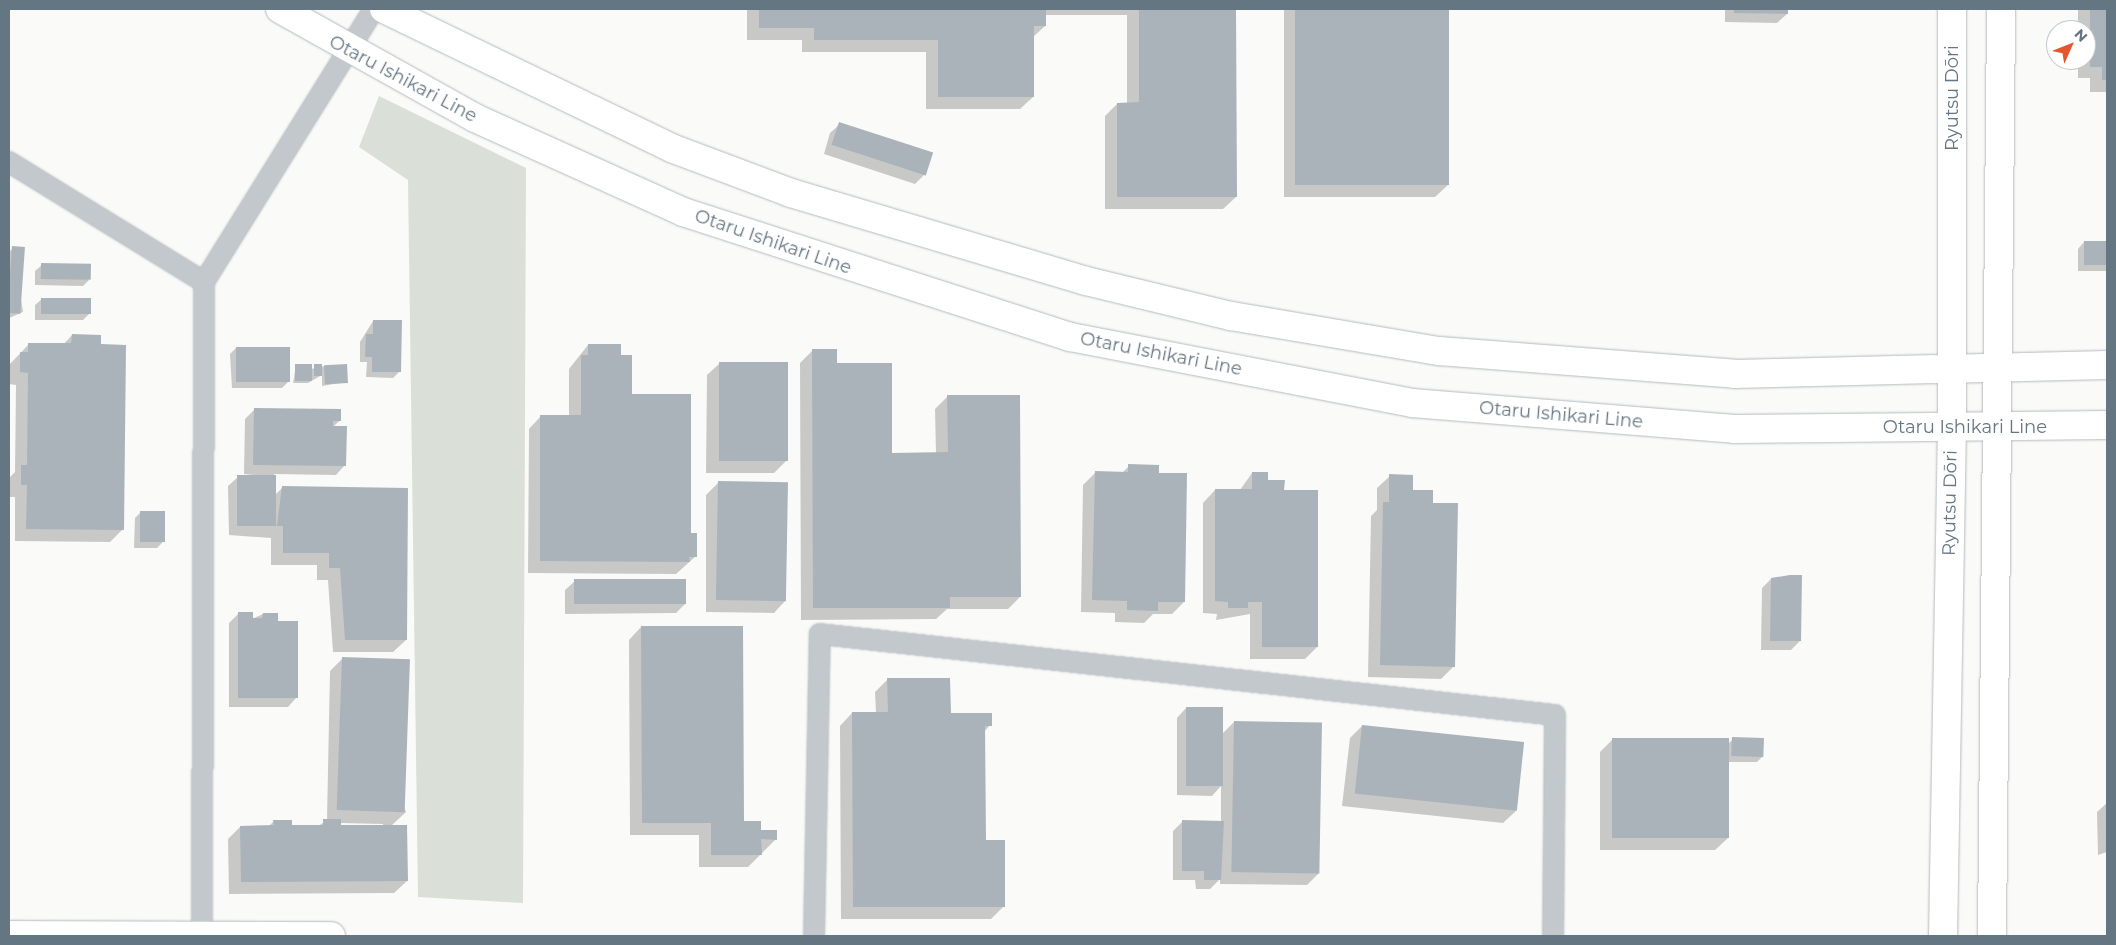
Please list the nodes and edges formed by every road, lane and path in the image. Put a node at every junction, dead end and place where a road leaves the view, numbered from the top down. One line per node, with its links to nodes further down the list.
1 (280, 9): 6 (main road, Otaru Ishikari Line)
2 (374, 9): 6 (street)
3 (384, 9): 11 (main road)
4 (1952, 9): 11 (main road, Ryutsu Dōri)
5 (2001, 9): 10 (main road)
6 (345, 49): 8 (street); 13 (main road, Otaru Ishikari Line)
7 (9, 162): 8 (street)
8 (204, 282): 16 (street)
9 (2107, 365): 10 (main road)
10 (1998, 368): 11 (main road); 14 (main road)
11 (1951, 370): 13 (main road, Ryutsu Dōri)
12 (2107, 425): 14 (main road, Otaru Ishikari Line)
13 (1952, 426): 14 (main road, Otaru Ishikari Line); 20 (main road, Ryutsu Dōri)
14 (1996, 426): 21 (main road)
15 (9, 936): 16 (main road)
16 (202, 936): 17 (main road)
17 (331, 936)
18 (814, 936): 19 (street)
19 (1553, 936)
20 (1943, 936)
21 (1992, 936)

